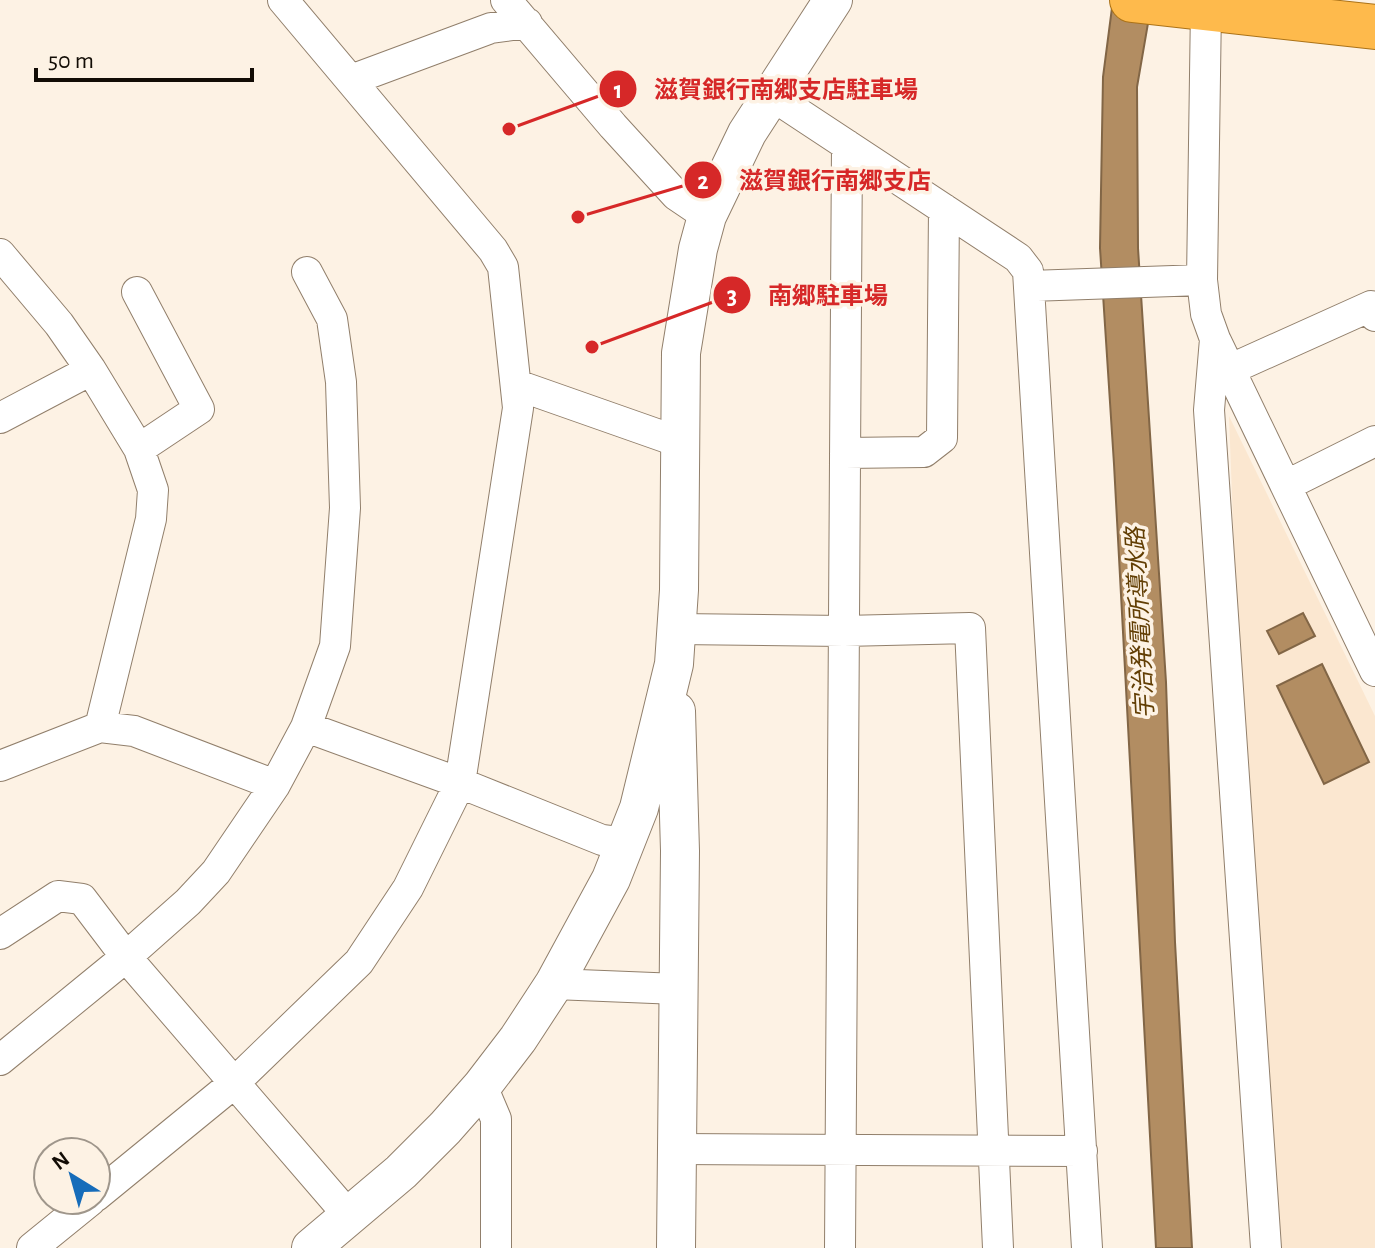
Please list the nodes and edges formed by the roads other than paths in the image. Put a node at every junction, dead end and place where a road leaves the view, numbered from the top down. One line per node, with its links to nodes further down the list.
1 (283, 0): 8 (street)
2 (506, 0): 6 (street)
3 (833, 0): 9 (street)
4 (1145, 1): 5 (highway)
5 (1206, 7): 7 (highway); 15 (street)
6 (527, 23): 8 (street); 12 (street)
7 (1375, 27)
8 (351, 80): 22 (street)
9 (771, 95): 10 (street); 12 (street)
10 (847, 145): 11 (street); 27 (street)
11 (944, 209): 16 (street); 27 (street)
12 (707, 216): 25 (street)
13 (0, 254): 21 (street)
14 (307, 272): 33 (street)
15 (1188, 281): 16 (street); 19 (street)
16 (1030, 286): 49 (street)
17 (137, 292): 26 (street)
18 (1375, 316): 20 (street)
19 (1215, 339): 20 (street); 60 (street)
20 (1231, 369): 28 (street)
21 (91, 370): 23 (street); 26 (street)
22 (517, 385): 25 (street); 35 (street)
23 (0, 418)
24 (1375, 441): 28 (street)
25 (682, 443): 30 (street)
26 (139, 449): 32 (street)
27 (845, 453): 29 (street)
28 (1287, 485): 31 (street)
29 (844, 631): 30 (street); 47 (street); 48 (street)
30 (676, 646): 37 (street); 38 (street)
31 (1375, 671)
32 (100, 727): 34 (street); 36 (street)
33 (306, 727): 35 (street); 36 (street)
34 (0, 766)
35 (460, 783): 37 (street); 44 (street)
36 (275, 785): 40 (street)
37 (626, 843): 38 (street); 41 (street)
38 (680, 851): 42 (street)
39 (0, 934): 40 (street)
40 (126, 957): 43 (street); 44 (street)
41 (554, 984): 42 (street); 45 (street)
42 (678, 989): 46 (street)
43 (0, 1060)
44 (233, 1084): 50 (street); 52 (street)
45 (482, 1086): 52 (street); 55 (street)
46 (677, 1149): 47 (street); 56 (street)
47 (841, 1150): 48 (street); 57 (street)
48 (994, 1151): 49 (street); 58 (street)
49 (1082, 1151): 59 (street)
50 (112, 1183)
51 (71, 1216): 53 (street)
52 (349, 1216): 54 (street)
53 (32, 1248)
54 (311, 1248)
55 (496, 1248)
56 (676, 1248)
57 (840, 1248)
58 (998, 1248)
59 (1087, 1248)
60 (1266, 1248)

